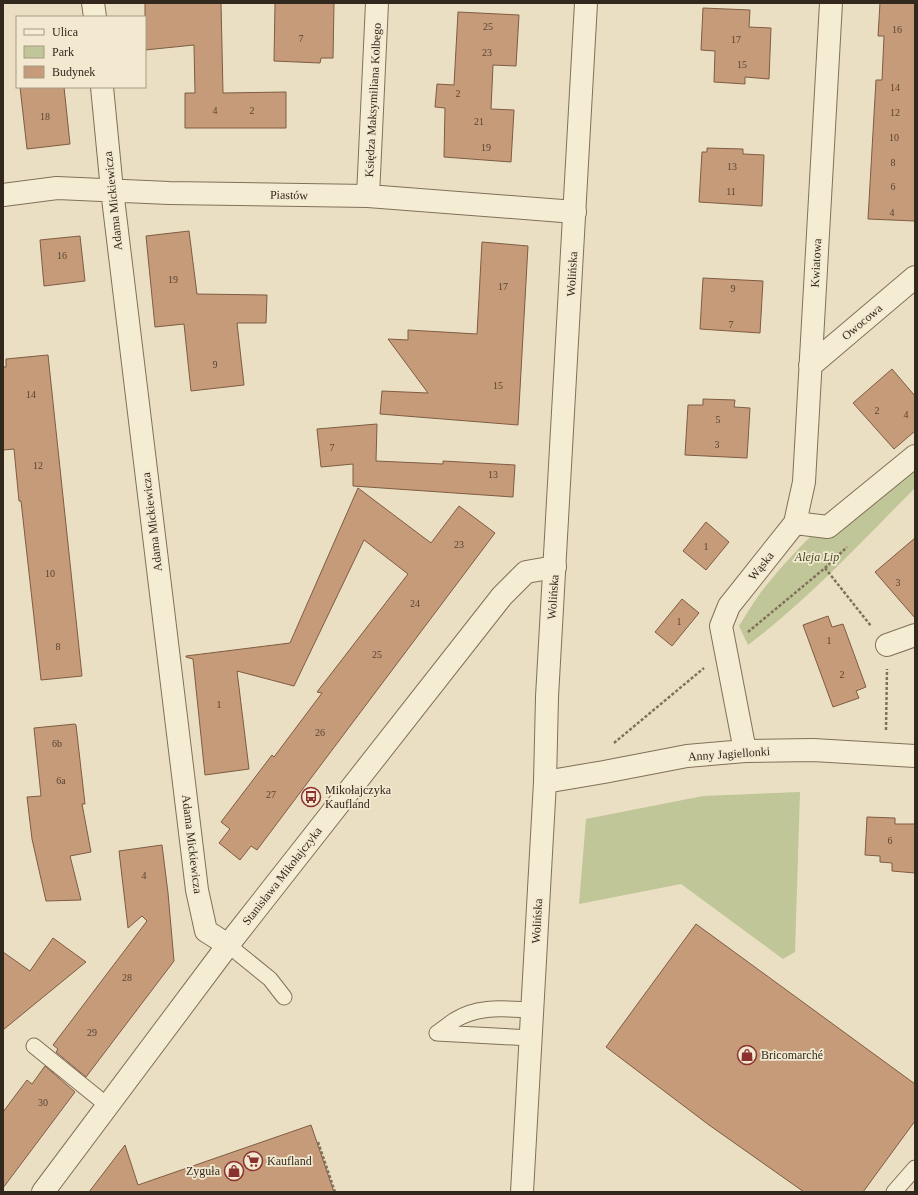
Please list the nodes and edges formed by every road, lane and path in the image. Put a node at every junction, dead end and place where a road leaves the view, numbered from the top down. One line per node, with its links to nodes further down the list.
1 (93, 3): 5 (street)
2 (377, 3): 9 (street, Księdza Maksymiliana Kolbego)
3 (586, 3): 10 (street, Wolińska)
4 (831, 3): 12 (street, Kwiatowa)
5 (95, 16)
6 (102, 88): 7 (street, Adama Mickiewicza)
7 (112, 190): 8 (street, Piastów); 9 (street, Piastów); 24 (street, Adama Mickiewicza)
8 (3, 195)
9 (368, 196): 10 (street, Piastów)
10 (575, 212): 16 (street, Wolińska)
11 (915, 277): 12 (street, Owocowa)
12 (810, 366): 14 (street, Kwiatowa)
13 (915, 456): 14 (street)
14 (795, 523): 19 (street, Wąska)
15 (848, 546): 19 (path)
16 (555, 567): 23 (street, Wolińska); 24 (street, Stanisława Mikołajczyka)
17 (915, 635): 18 (street)
18 (887, 645)
19 (726, 650): 20 (path); 21 (street, Wąska)
20 (610, 746)
21 (745, 751): 22 (street, Anny Jagiellonki); 23 (street, Anny Jagiellonki)
22 (915, 756)
23 (545, 782): 26 (street, Wolińska)
24 (228, 945): 25 (lane); 29 (street, Stanisława Mikołajczyka)
25 (284, 997)
26 (532, 1010): 27 (street, Wolińska); 27 (lane)
27 (531, 1038): 34 (street, Wolińska)
28 (34, 1046): 29 (lane)
29 (108, 1106): 32 (street, Stanisława Mikołajczyka)
30 (318, 1142): 33 (path)
31 (915, 1168): 35 (lane)
32 (43, 1192)
33 (336, 1192)
34 (522, 1192)
35 (894, 1192)

